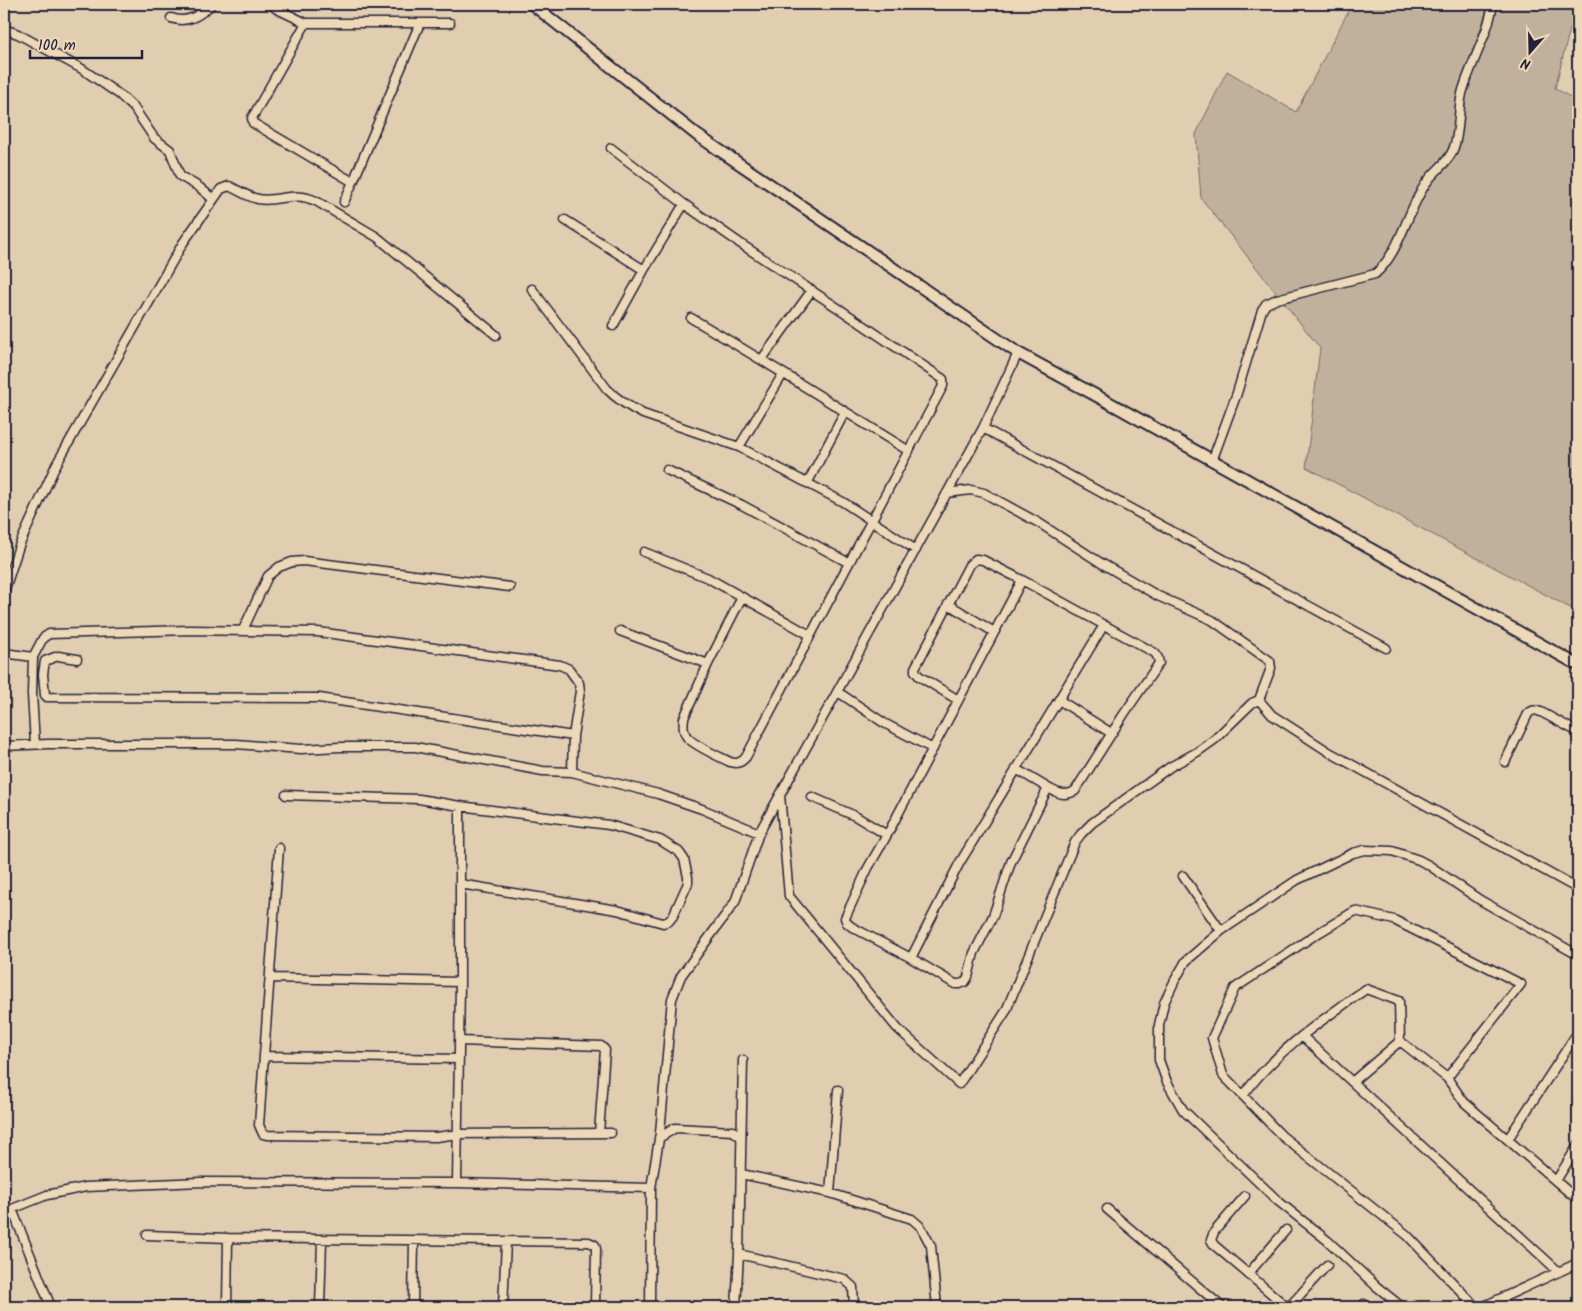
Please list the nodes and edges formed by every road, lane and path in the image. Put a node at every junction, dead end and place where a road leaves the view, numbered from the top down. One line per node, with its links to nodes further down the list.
1 (212, 4): 5 (street)
2 (273, 4): 6 (street)
3 (532, 4): 22 (main road)
4 (1493, 4): 29 (street)
5 (171, 18)
6 (306, 23): 7 (street); 11 (street)
7 (420, 23): 8 (street); 11 (street)
8 (450, 23)
9 (4, 29): 12 (street)
10 (611, 148): 14 (street)
11 (353, 182): 13 (street)
12 (213, 199): 21 (street); 39 (street)
13 (344, 202)
14 (684, 204): 16 (street); 18 (street)
15 (565, 220): 16 (street)
16 (644, 270): 20 (street)
17 (532, 289): 27 (street)
18 (812, 290): 23 (street); 28 (street)
19 (692, 318): 23 (street)
20 (614, 326)
21 (496, 335)
22 (1018, 353): 26 (street); 29 (main road)
23 (762, 359): 24 (street)
24 (783, 374): 25 (street); 27 (street)
25 (845, 412): 28 (street); 31 (street)
26 (983, 428): 32 (street); 47 (street)
27 (739, 447): 31 (street)
28 (909, 451): 33 (street)
29 (1212, 461): 52 (main road)
30 (667, 470): 36 (street)
31 (808, 482): 33 (street)
32 (947, 493): 34 (street); 56 (street)
33 (872, 520): 34 (street); 36 (street)
34 (916, 550): 53 (street)
35 (644, 552): 40 (street)
36 (849, 563): 46 (street)
37 (1022, 580): 41 (street); 42 (street); 45 (street)
38 (510, 588): 43 (street)
39 (4, 592)
40 (742, 597): 46 (street); 51 (street)
41 (948, 604): 45 (street); 54 (street)
42 (1104, 625): 55 (street); 58 (street)
43 (243, 630): 49 (street); 59 (street)
44 (620, 631): 51 (street)
45 (994, 632): 54 (street)
46 (810, 634): 51 (street)
47 (1386, 648)
48 (4, 653): 49 (street)
49 (33, 657): 60 (street)
50 (77, 659): 59 (street)
51 (708, 664)
52 (1578, 665)
53 (838, 692): 62 (street); 67 (street)
54 (958, 700): 62 (street)
55 (1059, 700): 58 (street); 64 (street)
56 (1259, 700): 67 (street); 76 (street)
57 (1578, 732): 63 (street)
58 (1111, 733): 66 (street)
59 (573, 736): 65 (street)
60 (35, 744): 61 (street); 65 (street)
61 (4, 746)
62 (933, 749): 72 (street)
63 (1505, 762)
64 (1016, 768): 66 (street); 79 (street)
65 (572, 772): 71 (street)
66 (1048, 788): 79 (street)
67 (780, 794): 71 (street)
68 (286, 795): 70 (street)
69 (812, 797): 72 (street)
70 (460, 806): 75 (street); 75 (street)
71 (759, 833): 97 (street)
72 (886, 835): 79 (street)
73 (278, 848): 80 (street)
74 (1183, 876): 77 (street)
75 (460, 884): 81 (street)
76 (1578, 889)
77 (1221, 931): 78 (street); 133 (street)
78 (1578, 955)
79 (911, 958)
80 (270, 978): 81 (street); 86 (street)
81 (460, 982): 84 (street)
82 (1578, 1032): 98 (street)
83 (1302, 1036): 85 (street); 90 (street); 92 (street)
84 (459, 1041): 87 (street); 95 (street)
85 (1400, 1041): 89 (street); 90 (street)
86 (264, 1056): 87 (street); 94 (street)
87 (459, 1059): 94 (street)
88 (742, 1060): 96 (street)
89 (1447, 1078): 92 (street); 98 (street)
90 (1352, 1082): 119 (street)
91 (838, 1090): 104 (street)
92 (1244, 1096): 134 (street)
93 (611, 1133): 95 (street)
94 (458, 1134): 95 (street); 102 (street)
95 (599, 1134)
96 (741, 1137): 97 (street); 100 (street)
97 (659, 1138): 103 (street)
98 (1508, 1139): 101 (street)
99 (1578, 1145): 101 (street)
100 (741, 1174): 104 (street); 116 (street)
101 (1556, 1180): 106 (street)
102 (456, 1183): 103 (street); 107 (street)
103 (651, 1188): 127 (street)
104 (830, 1193): 130 (street)
105 (1245, 1196): 120 (street)
106 (1578, 1200)
107 (12, 1209): 109 (street); 121 (street)
108 (1107, 1209): 131 (street)
109 (4, 1213)
110 (1286, 1230): 120 (street)
111 (147, 1235): 112 (street)
112 (228, 1238): 113 (street); 122 (street)
113 (322, 1240): 114 (street); 123 (street)
114 (414, 1240): 115 (street); 124 (street)
115 (506, 1242): 125 (street); 126 (street)
116 (739, 1254): 128 (street); 129 (street)
117 (1578, 1263): 119 (street)
118 (1326, 1265): 132 (street)
119 (1559, 1272): 135 (street)
120 (1248, 1274): 132 (street)
121 (51, 1307)
122 (226, 1307)
123 (320, 1307)
124 (413, 1307)
125 (503, 1307)
126 (594, 1307)
127 (650, 1307)
128 (736, 1307)
129 (854, 1307)
130 (937, 1307)
131 (1222, 1307)
132 (1288, 1307)
133 (1402, 1307)
134 (1476, 1307)
135 (1482, 1307)

